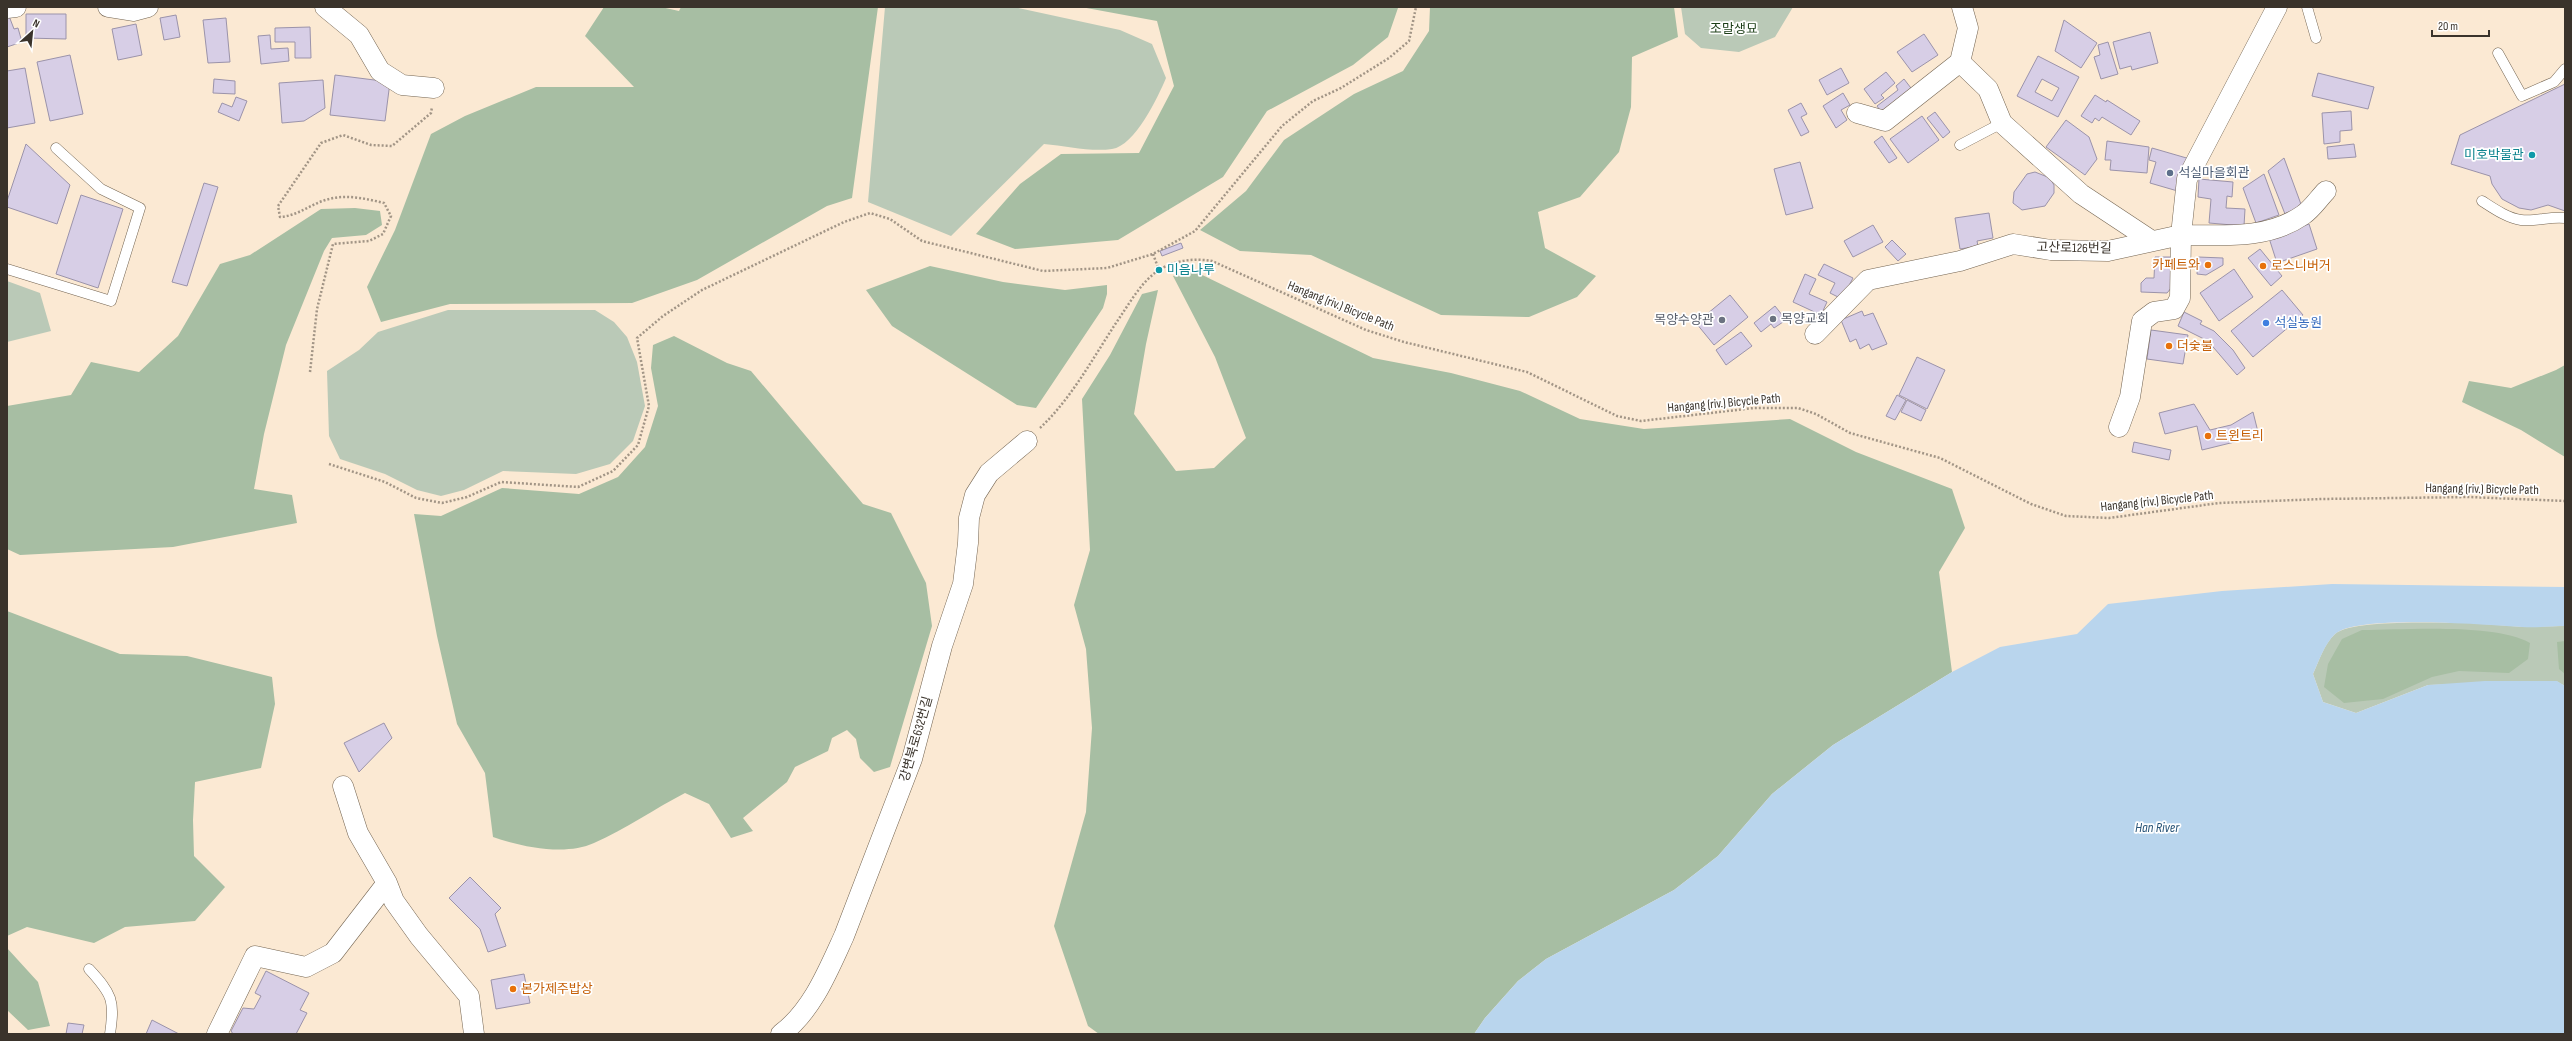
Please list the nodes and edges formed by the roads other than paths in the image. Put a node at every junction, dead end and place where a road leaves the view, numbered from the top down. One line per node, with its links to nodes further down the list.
1 (16, 7): 8 (street)
2 (108, 7): 3 (street)
3 (148, 7)
4 (325, 7): 13 (street)
5 (1962, 7): 11 (street)
6 (2277, 7): 21 (street)
7 (2307, 7): 9 (lane)
8 (7, 8)
9 (2316, 38)
10 (2498, 53): 12 (lane)
11 (1960, 62): 14 (street); 15 (street)
12 (2565, 69)
13 (434, 88)
14 (1857, 113)
15 (2002, 123): 16 (lane); 22 (street)
16 (1960, 145)
17 (56, 148): 23 (lane)
18 (2326, 191): 21 (street, 고산로126번길)
19 (2482, 201): 20 (lane)
20 (2565, 218)
21 (2181, 235): 22 (street, 고산로126번길); 25 (street)
22 (2152, 241): 24 (street, 고산로126번길)
23 (7, 269)
24 (1815, 334)
25 (2119, 427)
26 (1028, 441): 33 (street, 강변북로632번길)
27 (343, 786): 28 (street)
28 (387, 883): 31 (street); 32 (street)
29 (89, 969): 30 (lane)
30 (110, 1034)
31 (217, 1034)
32 (474, 1034)
33 (781, 1034)

